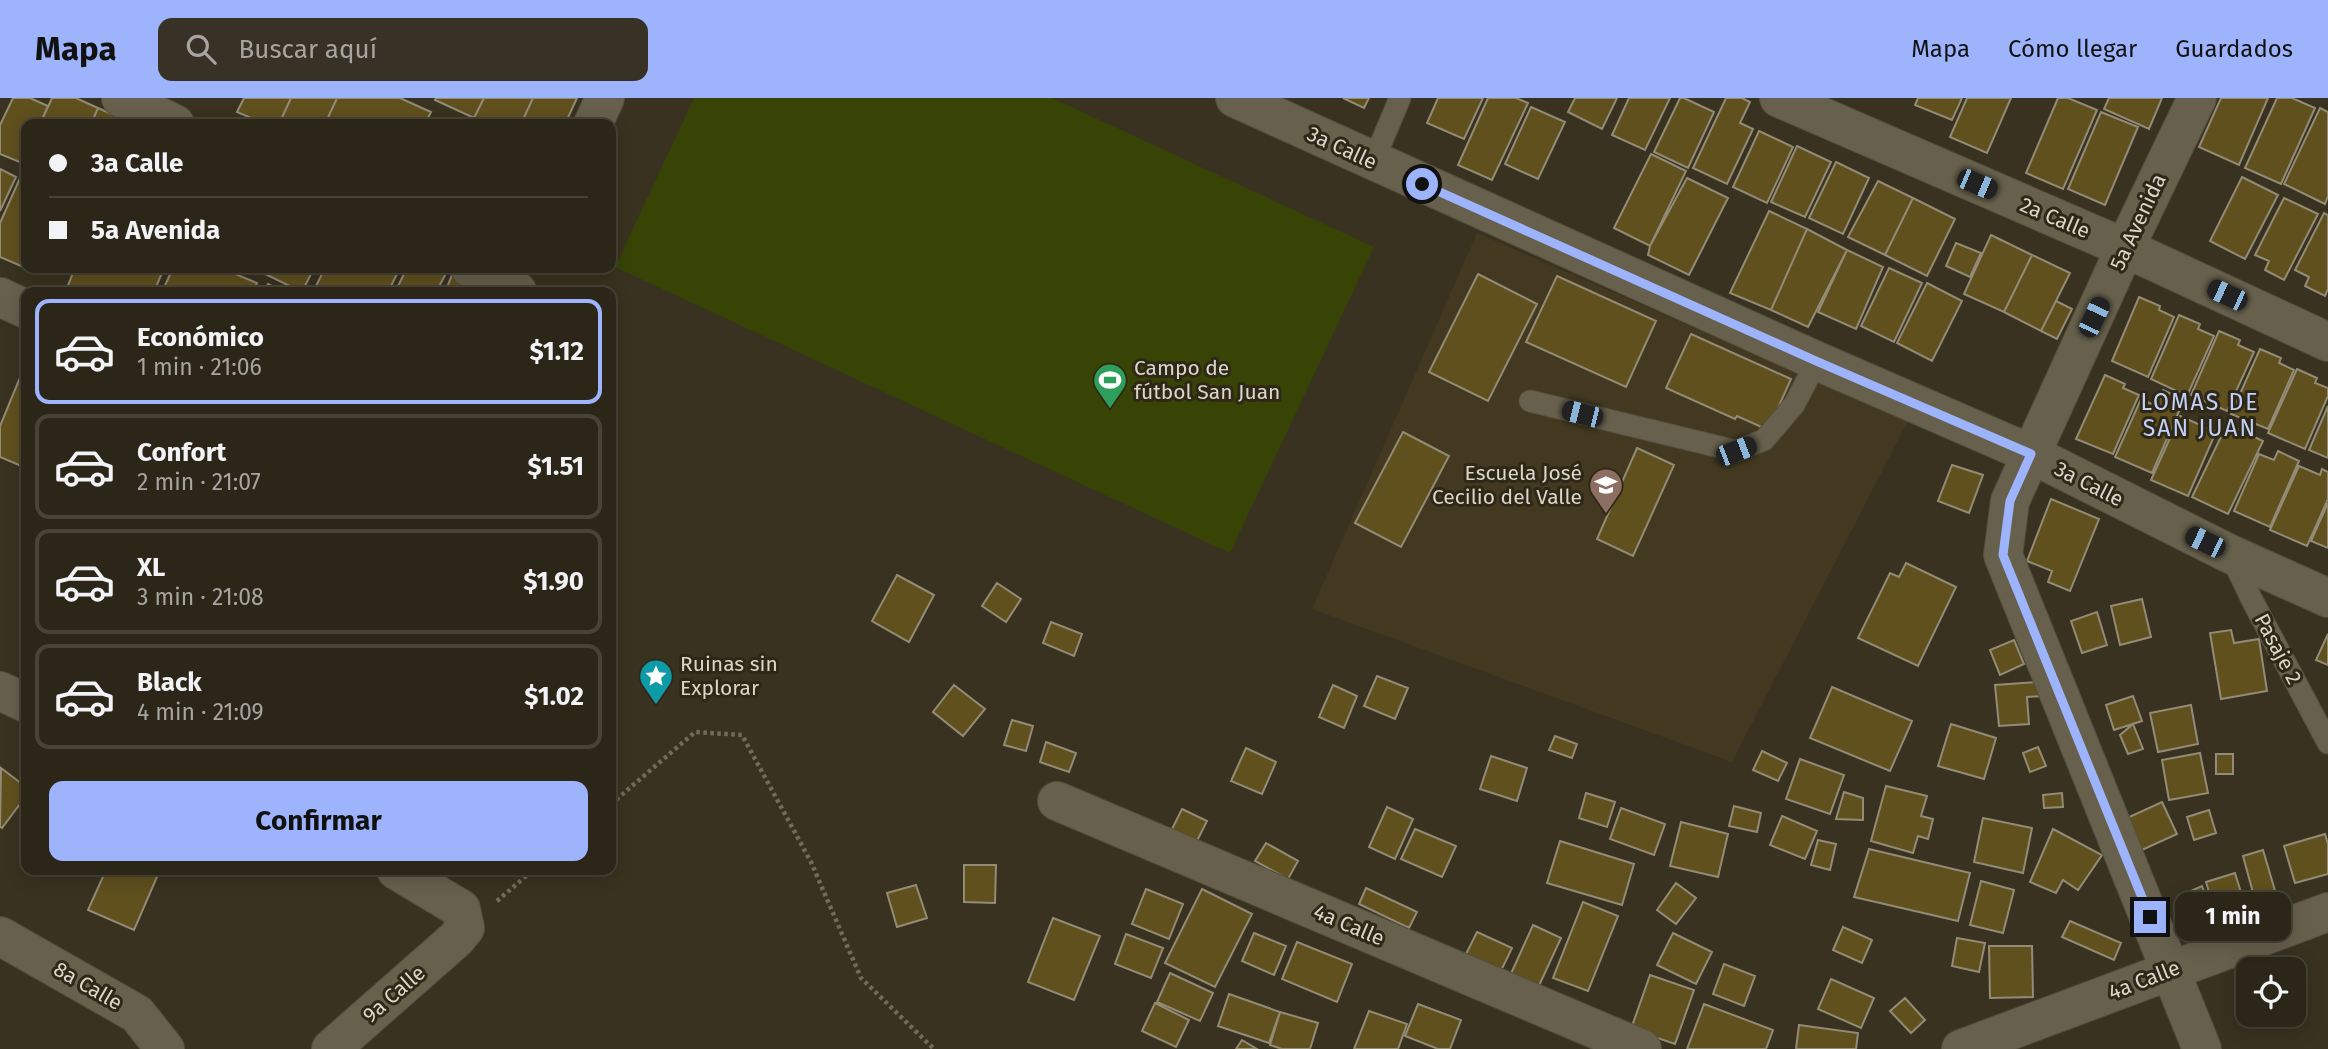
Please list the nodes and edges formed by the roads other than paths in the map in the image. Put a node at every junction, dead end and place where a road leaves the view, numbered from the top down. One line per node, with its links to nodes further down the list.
1 (121, 98): 7 (street)
2 (606, 98): 8 (street)
3 (1235, 98): 9 (street, 3a Calle)
4 (1400, 98): 9 (lane)
5 (1779, 98): 10 (street, 2a Calle)
6 (2197, 98): 10 (street, 5a Avenida)
7 (165, 119)
8 (596, 119)
9 (1373, 162): 16 (street, 3a Calle)
10 (2125, 248): 15 (street, 2a Calle); 18 (street, 5a Avenida)
11 (486, 273): 12 (street)
12 (521, 284)
13 (0, 297): 14 (street)
14 (21, 307)
15 (2328, 342)
16 (1816, 361): 17 (lane); 18 (street, 3a Calle)
17 (1530, 401)
18 (2031, 454): 19 (street, 3a Calle); 28 (street, 5a Avenida)
19 (2230, 554): 20 (street, 3a Calle); 23 (lane, Pasaje 2)
20 (2328, 598)
21 (0, 691): 22 (street)
22 (21, 701)
23 (2328, 743)
24 (1057, 801): 31 (street, 4a Calle)
25 (404, 875): 30 (street, 9a Calle)
26 (2328, 912): 28 (street, 4a Calle)
27 (0, 936): 29 (street, 8a Calle)
28 (2171, 969): 32 (street, 4a Calle); 33 (street, 5a Avenida)
29 (165, 1049)
30 (331, 1049)
31 (1642, 1049)
32 (1961, 1049)
33 (2202, 1049)

